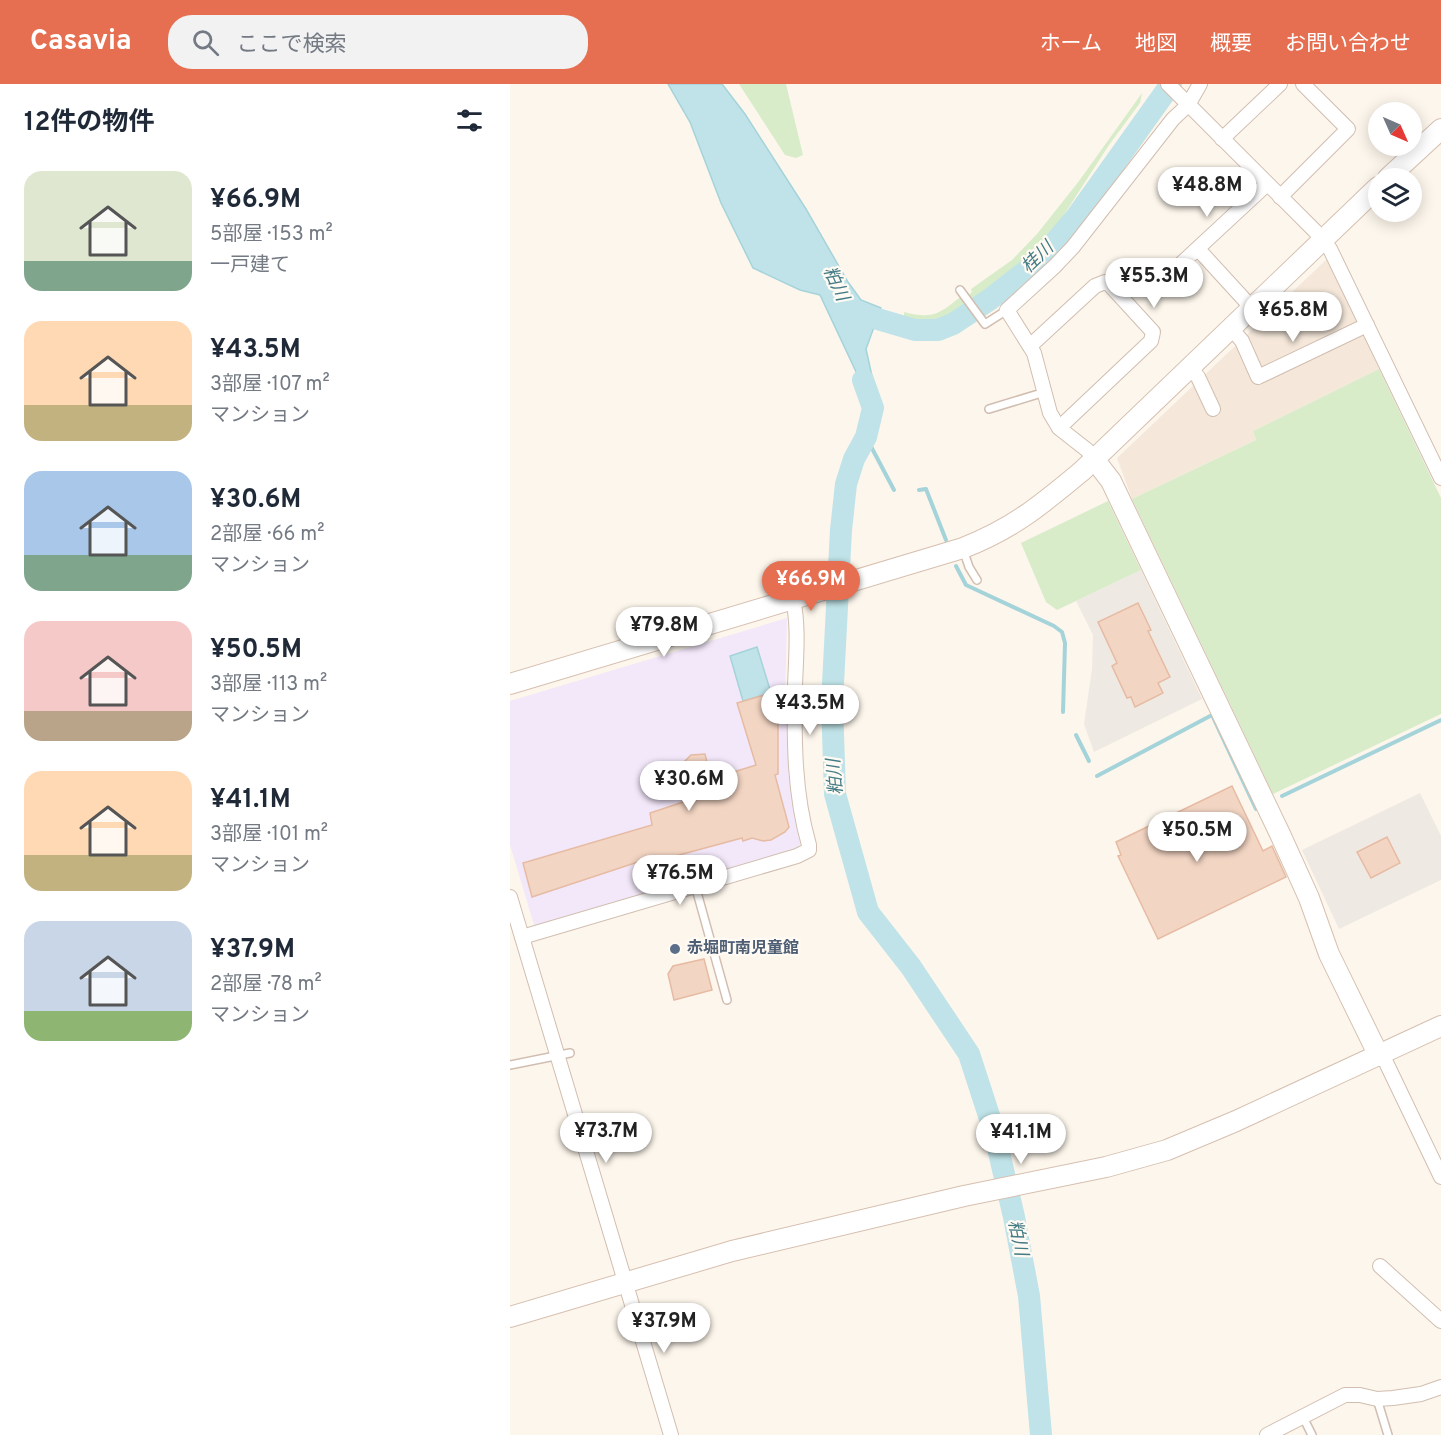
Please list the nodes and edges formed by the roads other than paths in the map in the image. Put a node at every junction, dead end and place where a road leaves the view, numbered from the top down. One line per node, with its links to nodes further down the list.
1 (1168, 84): 5 (street)
2 (1200, 84): 5 (street)
3 (1280, 84): 7 (street)
4 (1303, 84): 11 (street)
5 (1186, 103): 7 (street); 17 (street)
6 (1441, 129): 8 (street)
7 (1222, 139): 9 (street)
8 (1399, 168)
9 (1267, 184): 11 (street); 13 (street)
10 (1368, 196): 12 (street)
11 (1280, 197): 12 (street)
12 (1322, 240): 16 (street); 18 (street)
13 (1198, 249): 14 (street); 16 (street)
14 (1169, 275)
15 (961, 292): 17 (lane)
16 (1252, 308): 19 (street)
17 (1006, 310): 20 (street)
18 (1367, 326): 19 (street); 27 (street)
19 (1231, 328): 21 (street)
20 (1030, 346): 22 (street); 25 (street)
21 (1190, 368): 24 (street); 26 (street)
22 (1045, 392): 23 (lane); 25 (street)
23 (989, 409)
24 (1213, 409)
25 (1059, 428): 26 (street)
26 (1094, 459): 28 (street); 38 (street)
27 (1441, 476)
28 (963, 548): 29 (lane); 30 (street)
29 (976, 580)
30 (800, 597): 31 (street); 32 (street)
31 (510, 684)
32 (695, 885): 34 (street); 35 (lane)
33 (510, 897): 34 (street)
34 (522, 938): 37 (street)
35 (727, 1000)
36 (1441, 1026): 38 (street)
37 (563, 1055): 39 (lane); 42 (street)
38 (1380, 1055): 40 (street); 42 (street)
39 (510, 1065)
40 (1441, 1177)
41 (1380, 1266): 44 (street)
42 (626, 1282): 43 (street); 48 (street)
43 (510, 1317)
44 (1441, 1321)
45 (1441, 1387): 46 (street)
46 (1377, 1399): 47 (street); 51 (lane)
47 (1303, 1417): 49 (street); 50 (lane)
48 (671, 1435)
49 (1267, 1435)
50 (1312, 1435)
51 (1388, 1435)

